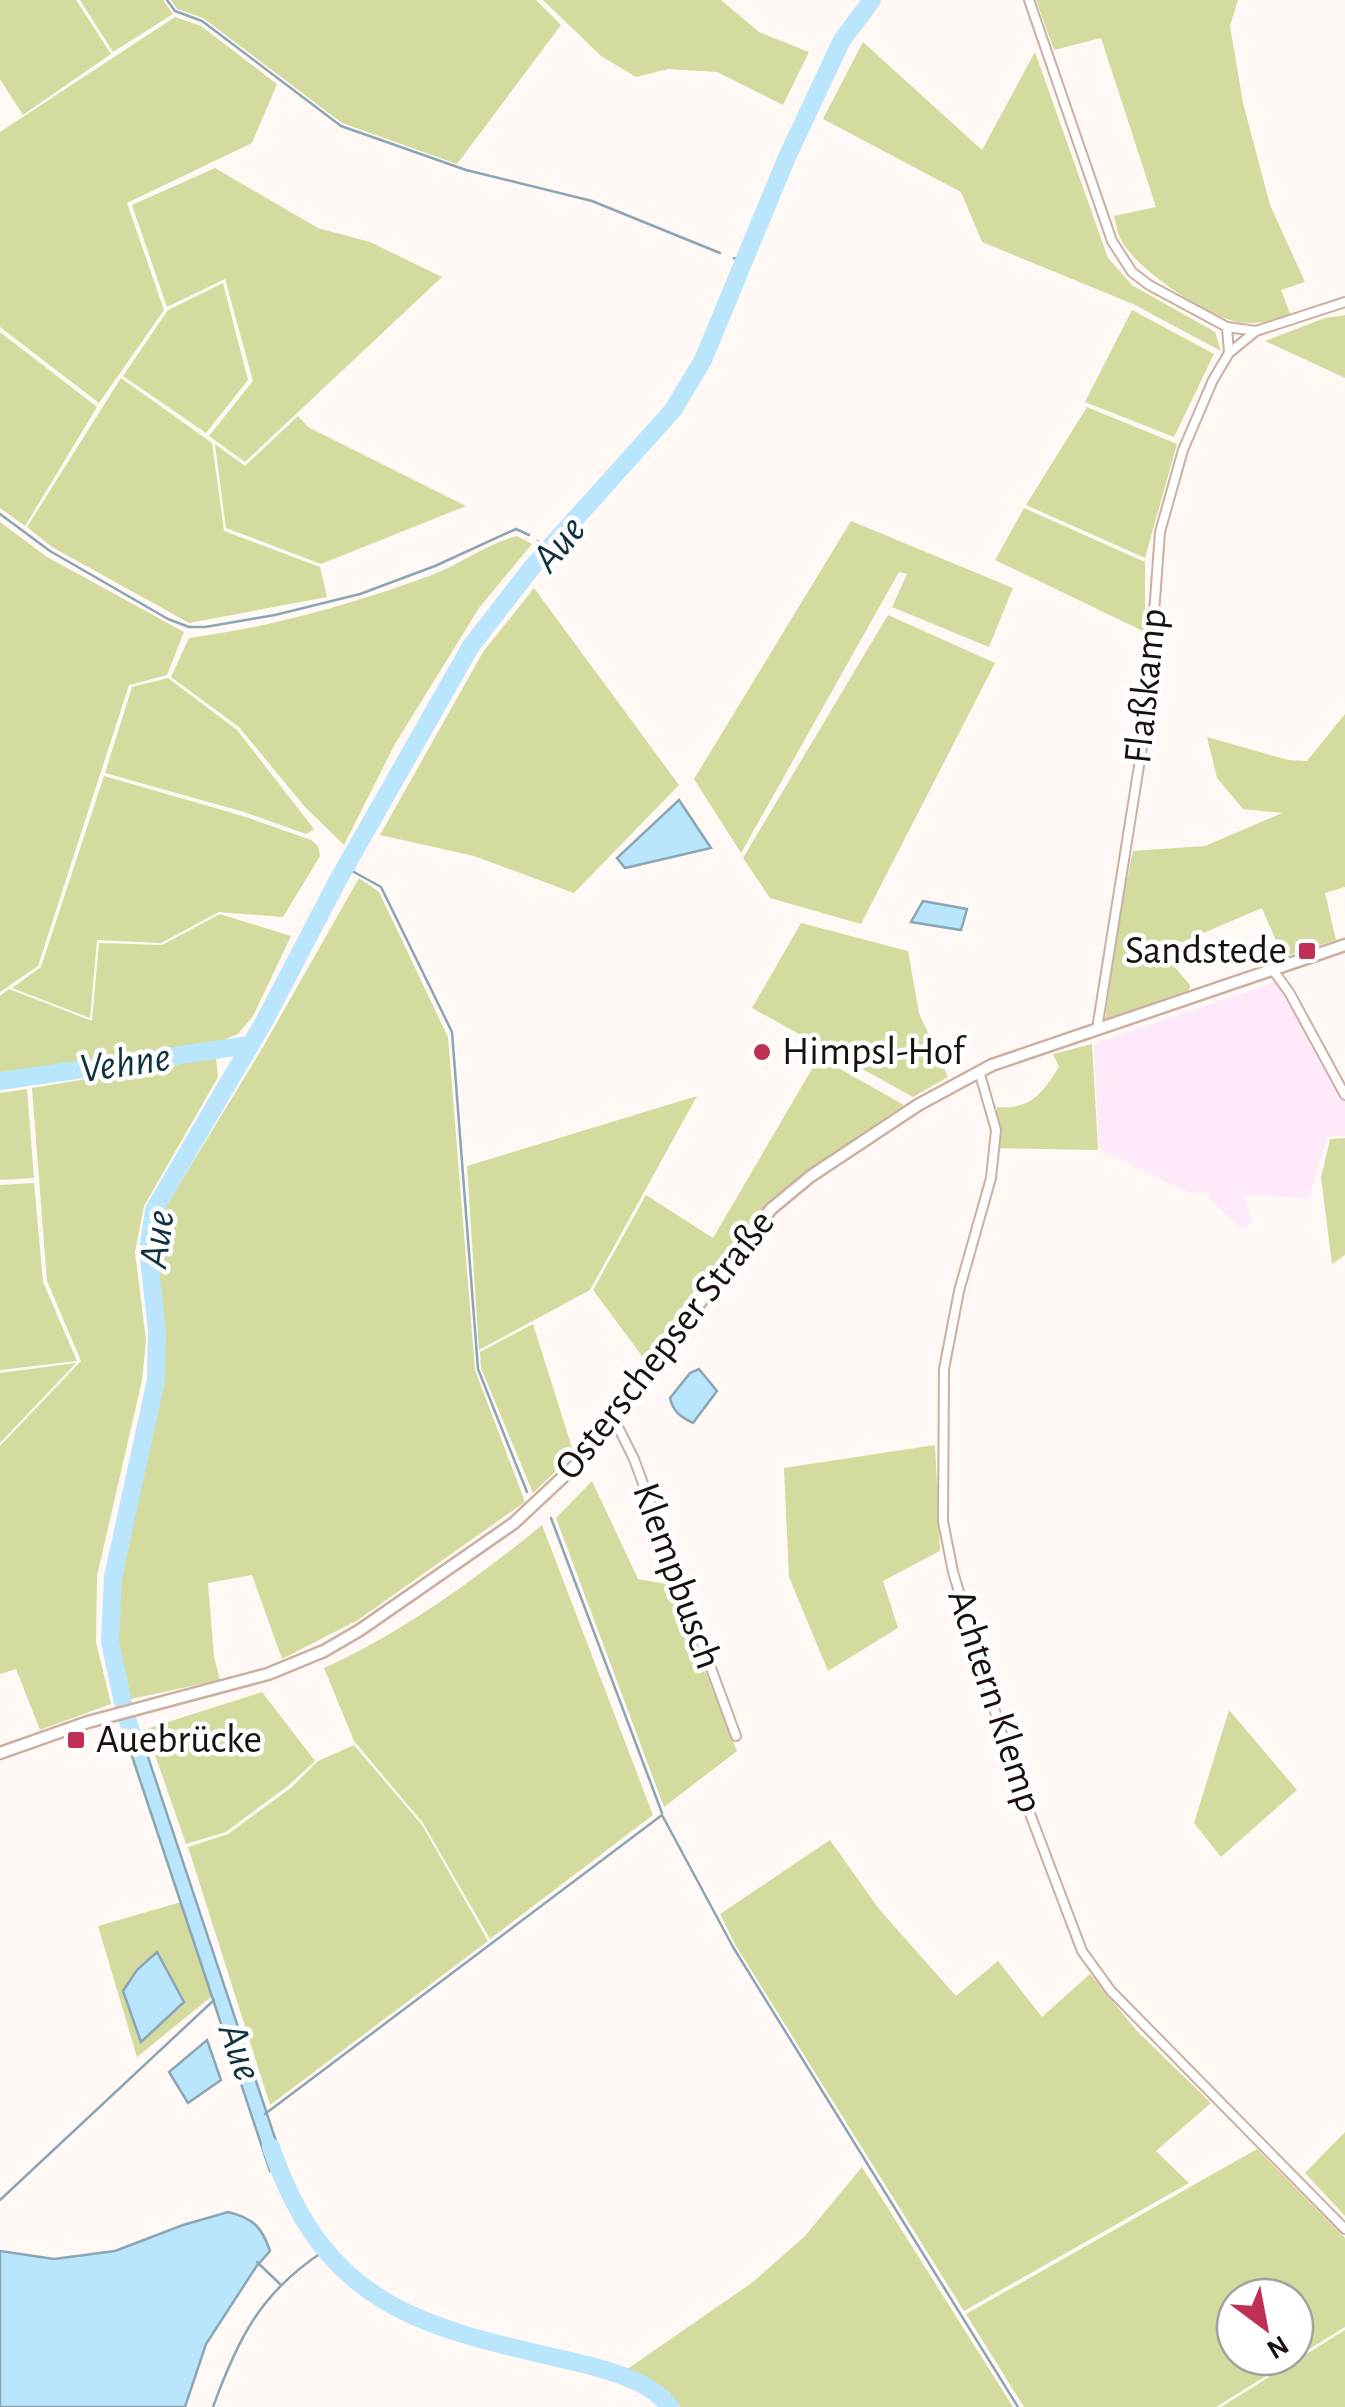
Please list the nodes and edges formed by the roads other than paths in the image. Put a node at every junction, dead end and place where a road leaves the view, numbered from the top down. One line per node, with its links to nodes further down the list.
1 (1029, 0): 3 (street)
2 (1345, 302): 4 (street)
3 (1227, 327): 4 (street); 5 (street)
4 (1256, 332): 5 (street, Flaßkamp)
5 (1229, 353): 8 (street, Flaßkamp)
6 (1345, 946): 7 (main road, Osterschepser Straße)
7 (1272, 969): 8 (main road, Osterschepser Straße); 10 (street)
8 (1097, 1029): 9 (main road, Osterschepser Straße)
9 (979, 1070): 11 (main road, Osterschepser Straße); 14 (street, Achtern Klemp)
10 (1345, 1095)
11 (610, 1422): 12 (street, Klempbusch); 13 (main road, Osterschepser Straße)
12 (736, 1736)
13 (0, 1753)
14 (1345, 2229)

